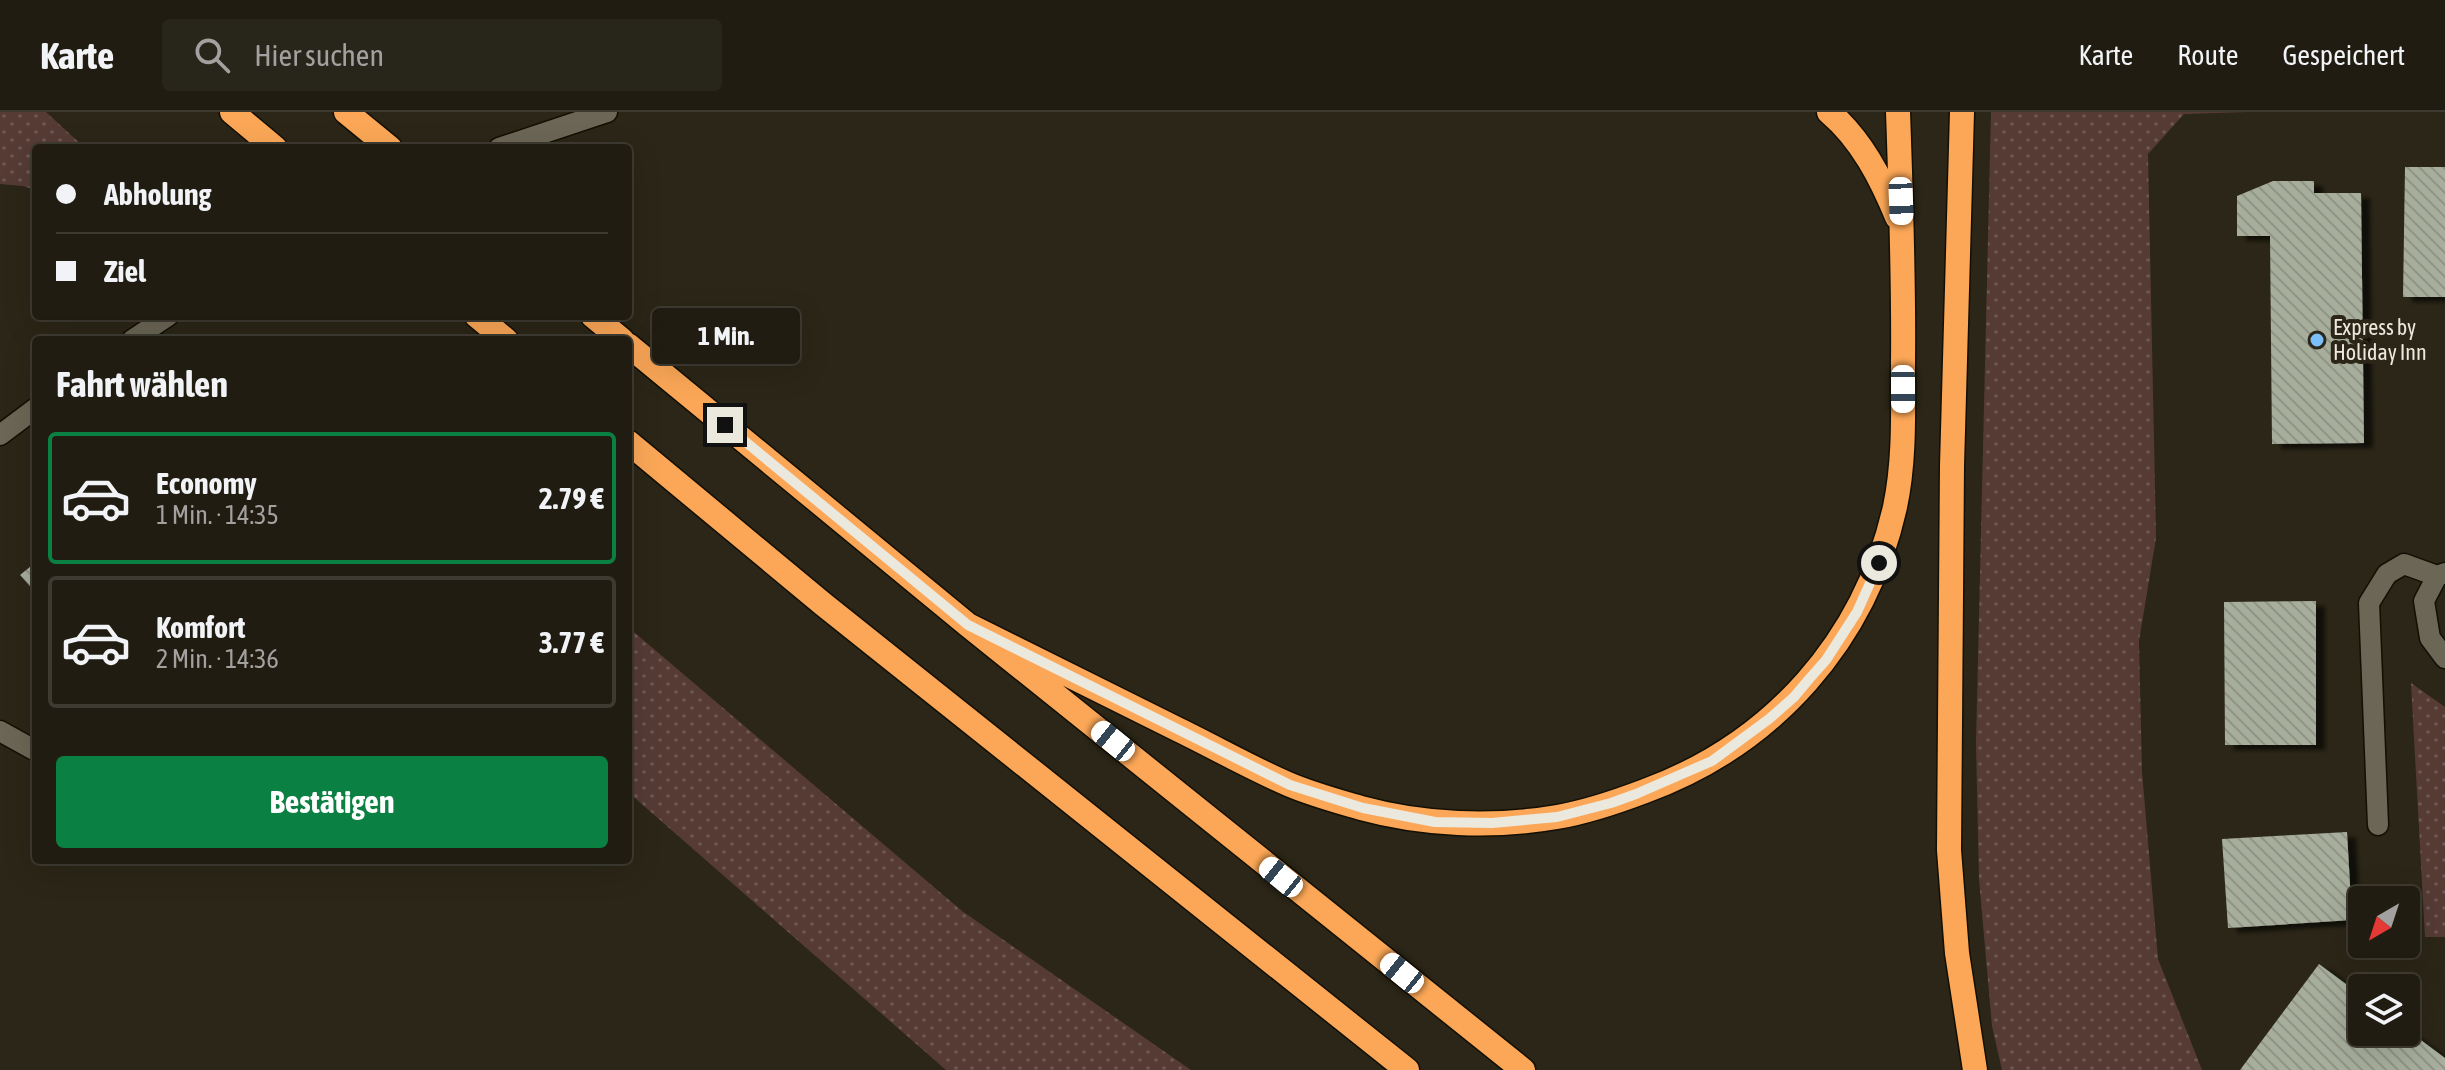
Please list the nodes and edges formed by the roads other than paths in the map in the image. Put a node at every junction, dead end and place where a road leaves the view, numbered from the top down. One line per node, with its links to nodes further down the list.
1 (232, 112): 7 (highway)
2 (346, 112): 8 (highway)
3 (607, 112): 9 (main road)
4 (1829, 112): 10 (highway)
5 (1898, 112): 10 (highway)
6 (1962, 112): 29 (highway)
7 (270, 144)
8 (385, 144)
9 (511, 144)
10 (1902, 230): 22 (highway)
11 (162, 320): 14 (main road)
12 (482, 320): 15 (highway)
13 (598, 320): 16 (highway)
14 (138, 336)
15 (501, 336)
16 (617, 336)
17 (632, 348): 22 (highway)
18 (32, 411): 19 (main road)
19 (0, 435)
20 (632, 445): 27 (highway)
21 (2441, 574): 23 (main road); 26 (main road)
22 (968, 625): 28 (highway)
23 (2445, 658)
24 (0, 731): 25 (main road)
25 (32, 749)
26 (2378, 825)
27 (1407, 1070)
28 (1523, 1070)
29 (1975, 1070)

